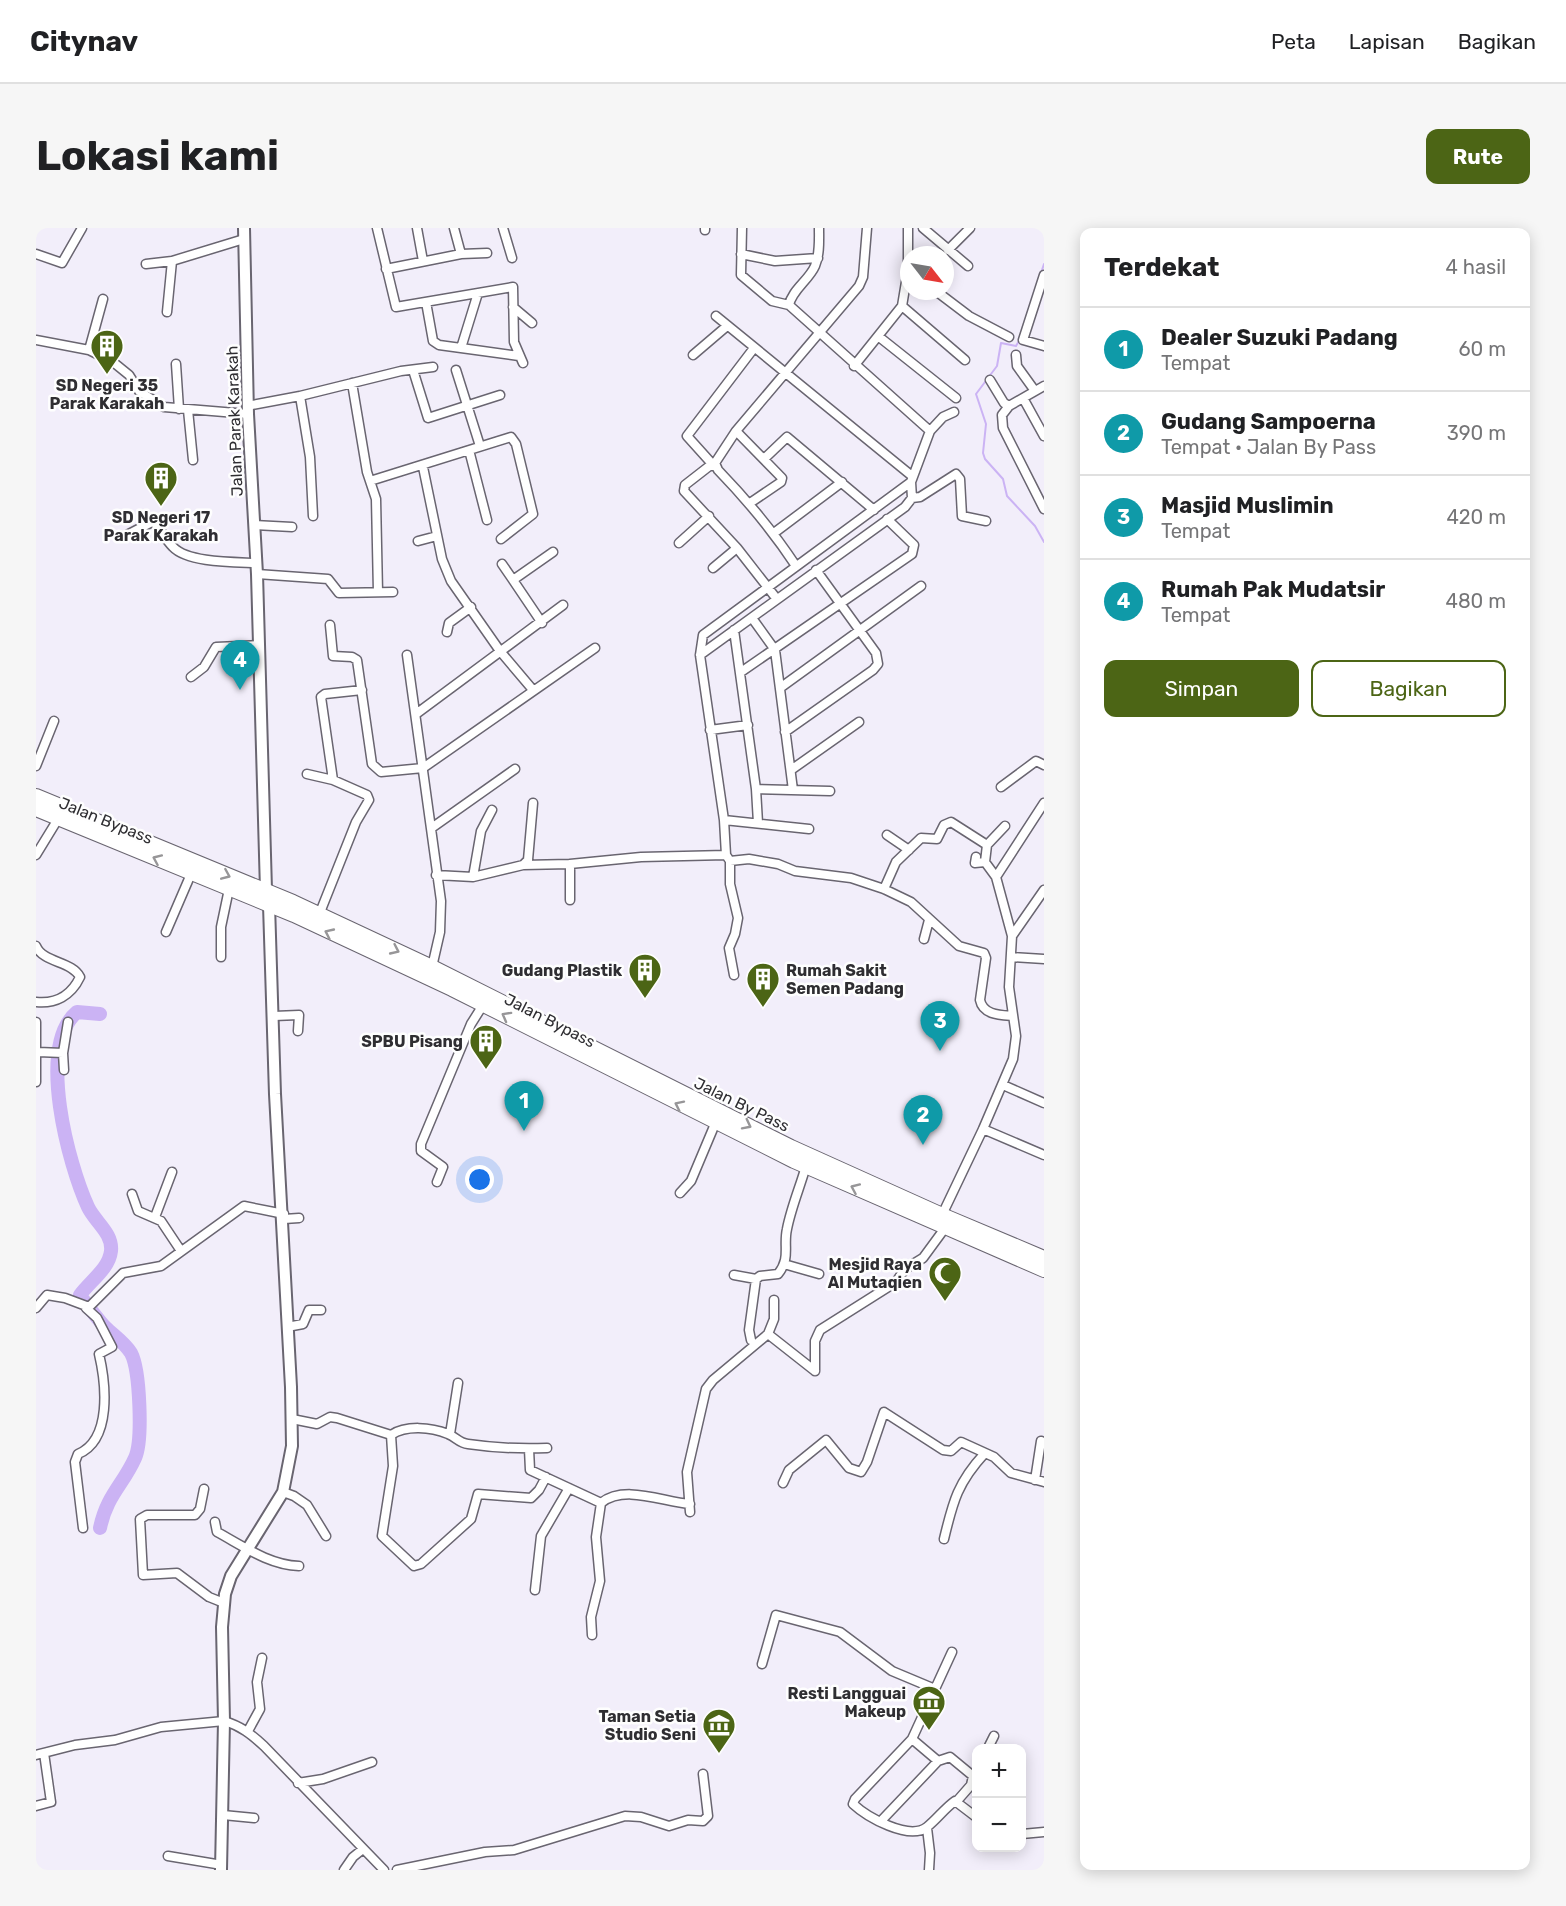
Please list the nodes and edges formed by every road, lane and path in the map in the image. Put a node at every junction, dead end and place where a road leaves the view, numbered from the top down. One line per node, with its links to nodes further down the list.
1 (82, 228): 17 (street)
2 (378, 228): 27 (street)
3 (417, 228): 24 (street)
4 (454, 228): 18 (street)
5 (503, 228): 21 (street)
6 (742, 228): 19 (street)
7 (819, 228): 22 (street)
8 (867, 228): 41 (street)
9 (908, 228): 13 (street)
10 (923, 228): 14 (street)
11 (970, 228): 15 (street)
12 (244, 233): 23 (street); 69 (street, Jalan Parak Karakah)
13 (908, 246)
14 (943, 246)
15 (952, 246)
16 (488, 253): 18 (street)
17 (36, 254)
18 (461, 254): 24 (street)
19 (741, 254): 22 (street); 34 (street)
20 (954, 255): 26 (street)
21 (512, 258)
22 (818, 258): 34 (street)
23 (172, 261): 25 (street); 37 (street)
24 (423, 261): 27 (street)
25 (146, 264)
26 (968, 266)
27 (386, 269): 33 (street)
28 (1044, 275): 45 (street)
29 (478, 293): 33 (street); 36 (street); 46 (street)
30 (103, 299): 48 (street)
31 (903, 300): 35 (street)
32 (948, 300): 43 (street)
33 (426, 302): 46 (street)
34 (789, 305): 41 (street)
35 (902, 306): 42 (street); 51 (street)
36 (513, 307): 39 (street); 46 (street)
37 (167, 312)
38 (716, 316): 40 (street)
39 (532, 323)
40 (727, 326): 47 (street); 49 (street)
41 (821, 332): 53 (street); 57 (street)
42 (878, 336): 53 (street); 64 (street)
43 (1009, 337)
44 (36, 340): 48 (street)
45 (1044, 346)
46 (461, 348)
47 (754, 348): 57 (street); 79 (street)
48 (89, 350): 68 (street)
49 (693, 355)
50 (1016, 355): 61 (street)
51 (964, 360)
52 (176, 364): 68 (street)
53 (854, 366): 71 (street)
54 (433, 367): 55 (street)
55 (413, 370): 59 (street); 66 (street)
56 (456, 370): 66 (street)
57 (786, 374): 72 (street); 80 (street)
58 (990, 380): 67 (street)
59 (352, 383): 63 (street); 81 (street)
60 (1044, 386): 61 (street)
61 (1035, 391): 65 (street)
62 (500, 395): 66 (street)
63 (300, 396): 69 (street); 87 (street)
64 (956, 398)
65 (1023, 398): 67 (street); 73 (street)
66 (467, 406): 74 (street)
67 (1009, 406): 85 (street)
68 (183, 409): 69 (street); 77 (street)
69 (248, 410): 92 (street, Jalan Parak Karakah)
70 (954, 412): 71 (street)
71 (930, 430): 80 (street)
72 (736, 431): 76 (street); 79 (street)
73 (1044, 436)
74 (480, 446): 75 (street); 97 (street)
75 (469, 450): 78 (street); 90 (street)
76 (765, 458): 82 (street); 84 (street)
77 (193, 460)
78 (423, 466): 81 (street); 96 (street)
79 (715, 467): 84 (street); 88 (street)
80 (912, 479): 83 (street); 86 (street)
81 (370, 481): 110 (street)
82 (842, 483): 86 (street); 94 (street)
83 (912, 498): 89 (street); 91 (street)
84 (750, 503): 94 (street)
85 (1044, 509)
86 (874, 510): 103 (street)
87 (313, 516)
88 (709, 516): 99 (street); 100 (street)
89 (887, 519): 106 (street); 113 (street)
90 (487, 520)
91 (986, 521)
92 (254, 525): 93 (street); 104 (street, Jalan Parak Karakah)
93 (292, 527)
94 (774, 533): 103 (street)
95 (125, 536): 104 (street)
96 (437, 536): 98 (street); 115 (street)
97 (501, 539)
98 (418, 541)
99 (679, 543)
100 (737, 548): 105 (street); 108 (street)
101 (553, 552): 107 (street)
102 (502, 564): 107 (street)
103 (796, 566): 108 (street)
104 (256, 568): 110 (street); 122 (street, Jalan Parak Karakah)
105 (713, 568)
106 (816, 570): 112 (street); 113 (street)
107 (513, 580): 117 (street)
108 (768, 585): 112 (street); 127 (street)
109 (921, 586): 120 (street)
110 (378, 592): 111 (street)
111 (393, 592)
112 (776, 598): 116 (street)
113 (839, 603): 120 (street); 124 (street)
114 (563, 605): 117 (street)
115 (471, 607): 121 (street); 125 (street)
116 (752, 618): 119 (street); 124 (street)
117 (542, 623): 125 (street)
118 (330, 625): 131 (street)
119 (734, 630): 127 (street); 128 (street)
120 (859, 631): 130 (street); 138 (street)
121 (447, 632)
122 (259, 645): 129 (street); 177 (street, Jalan Parak Karakah)
123 (595, 648): 132 (street)
124 (775, 650): 128 (street); 130 (street)
125 (500, 651): 132 (street); 133 (street)
126 (407, 655): 133 (street)
127 (700, 655): 137 (street)
128 (741, 672): 136 (street)
129 (191, 677)
130 (780, 688): 138 (street)
131 (362, 690): 142 (street); 146 (street)
132 (533, 690): 142 (street)
133 (416, 714): 142 (street)
134 (54, 721): 141 (street)
135 (859, 722): 144 (street)
136 (748, 725): 137 (street); 148 (street)
137 (710, 730): 157 (street)
138 (785, 732): 144 (street)
139 (1044, 753): 140 (street)
140 (1040, 763): 147 (street)
141 (36, 766)
142 (423, 768): 160 (street)
143 (515, 768): 160 (street)
144 (791, 770): 149 (street)
145 (308, 774): 146 (street)
146 (333, 780): 181 (street)
147 (1001, 787)
148 (756, 789): 149 (street); 158 (street)
149 (792, 790): 150 (street)
150 (830, 791)
151 (36, 796): 177 (highway, one-way to 177)
152 (533, 803): 170 (street)
153 (1044, 803): 174 (street)
154 (36, 809): 156 (highway, Jalan Bypass)
155 (492, 810): 173 (street)
156 (58, 819): 165 (street); 171 (highway, Jalan Bypass, one-way to 156)
157 (724, 820): 158 (street); 167 (street)
158 (758, 823): 161 (street)
159 (1005, 826): 163 (street)
160 (433, 827): 172 (street)
161 (809, 829)
162 (887, 835): 164 (street)
163 (987, 845): 164 (street); 168 (street)
164 (909, 850): 176 (street)
165 (36, 855)
166 (976, 857): 168 (street)
167 (728, 858): 169 (street); 176 (street); 191 (street)
168 (986, 862): 174 (street)
169 (570, 864): 170 (street); 179 (street)
170 (524, 865): 173 (street)
171 (191, 873): 175 (highway, Jalan Bypass); 183 (street)
172 (436, 875): 173 (street); 190 (street)
173 (473, 877)
174 (996, 877): 184 (street)
175 (229, 889): 180 (highway, Jalan Bypass); 187 (street)
176 (884, 889): 182 (street)
177 (266, 890): 180 (street, Jalan Parak Karakah); 181 (highway)
178 (1044, 890): 184 (street)
179 (570, 900)
180 (269, 905): 193 (highway, Jalan Bypass, one-way to 180); 194 (street, Jalan Parak Karakah)
181 (319, 915): 190 (highway, one-way to 190)
182 (929, 920): 185 (street); 195 (street)
183 (166, 932)
184 (1012, 936): 188 (street)
185 (924, 939)
186 (36, 946): 192 (street)
187 (221, 957)
188 (1011, 957): 189 (street); 195 (street)
189 (1044, 959)
190 (432, 967): 205 (highway, Jalan By Pass)
191 (734, 975)
192 (36, 1002)
193 (483, 1005): 205 (highway, Jalan Bypass, one-way to 193); 210 (street)
194 (274, 1016): 198 (street); 213 (street, Jalan Parak Karakah)
195 (1013, 1016): 203 (street)
196 (36, 1022): 199 (street)
197 (68, 1022): 200 (street)
198 (298, 1031)
199 (38, 1052): 200 (street); 202 (street)
200 (60, 1053): 201 (street)
201 (64, 1070)
202 (36, 1082)
203 (1003, 1085): 204 (street); 206 (street)
204 (1044, 1103)
205 (711, 1116): 208 (highway, Jalan Bypass); 211 (street); 216 (highway, Jalan By Pass, one-way to 216)
206 (983, 1129): 207 (street); 216 (street)
207 (1044, 1155)
208 (806, 1166): 216 (highway, Jalan Bypass, one-way to 208); 219 (street)
209 (171, 1172): 214 (street)
210 (436, 1182)
211 (680, 1193)
212 (132, 1194): 214 (street)
213 (284, 1217): 215 (street); 217 (street); 228 (street, Jalan Parak Karakah)
214 (155, 1218): 217 (street)
215 (299, 1218)
216 (943, 1222): 218 (highway, Jalan By Pass); 220 (highway, Jalan Bypass); 229 (street)
217 (181, 1251): 225 (street)
218 (1044, 1258)
219 (784, 1264): 221 (street); 223 (street)
220 (1044, 1270)
221 (819, 1274)
222 (734, 1275): 223 (street)
223 (756, 1279): 230 (street)
224 (774, 1300): 229 (street)
225 (89, 1307): 226 (street); 247 (street)
226 (36, 1308)
227 (321, 1310): 228 (street)
228 (287, 1327): 232 (street, Jalan Parak Karakah)
229 (768, 1334): 245 (street)
230 (751, 1340)
231 (458, 1383): 233 (street)
232 (292, 1419): 234 (street); 244 (street, Jalan Parak Karakah)
233 (450, 1434): 234 (street); 237 (street)
234 (390, 1435): 239 (street)
235 (1041, 1441): 240 (street)
236 (547, 1448): 237 (street)
237 (530, 1449): 239 (street)
238 (985, 1453): 240 (street); 241 (street); 249 (street)
239 (546, 1477): 242 (street)
240 (1040, 1481)
241 (783, 1483)
242 (569, 1488): 245 (street); 252 (street)
243 (204, 1489): 253 (street)
244 (283, 1492): 248 (street); 250 (street)
245 (601, 1503): 254 (street)
246 (215, 1522): 250 (street)
247 (83, 1528)
248 (326, 1536)
249 (944, 1539)
250 (249, 1548): 251 (street); 253 (street)
251 (299, 1566)
252 (535, 1590)
253 (224, 1603): 259 (street)
254 (592, 1635)
255 (952, 1652): 258 (street)
256 (262, 1658): 260 (street)
257 (762, 1664): 258 (street)
258 (935, 1689): 262 (street)
259 (224, 1721): 260 (street); 264 (street); 274 (street)
260 (248, 1731): 270 (street)
261 (994, 1736): 263 (street)
262 (912, 1739): 266 (street); 276 (street)
263 (990, 1744)
264 (40, 1754): 272 (street)
265 (372, 1761): 270 (street)
266 (938, 1761): 267 (street); 276 (street)
267 (972, 1772)
268 (703, 1774): 285 (street)
269 (972, 1782): 271 (street)
270 (298, 1783): 280 (street)
271 (957, 1801): 273 (street); 277 (street)
272 (36, 1806)
273 (972, 1814)
274 (223, 1815): 275 (street); 282 (street)
275 (254, 1818)
276 (881, 1821): 277 (street)
277 (927, 1828): 286 (street)
278 (1044, 1832): 279 (street)
279 (1026, 1834)
280 (363, 1849): 283 (street); 284 (street)
281 (168, 1856): 282 (street)
282 (221, 1868)
283 (344, 1870)
284 (384, 1870)
285 (397, 1870)
286 (929, 1870)

